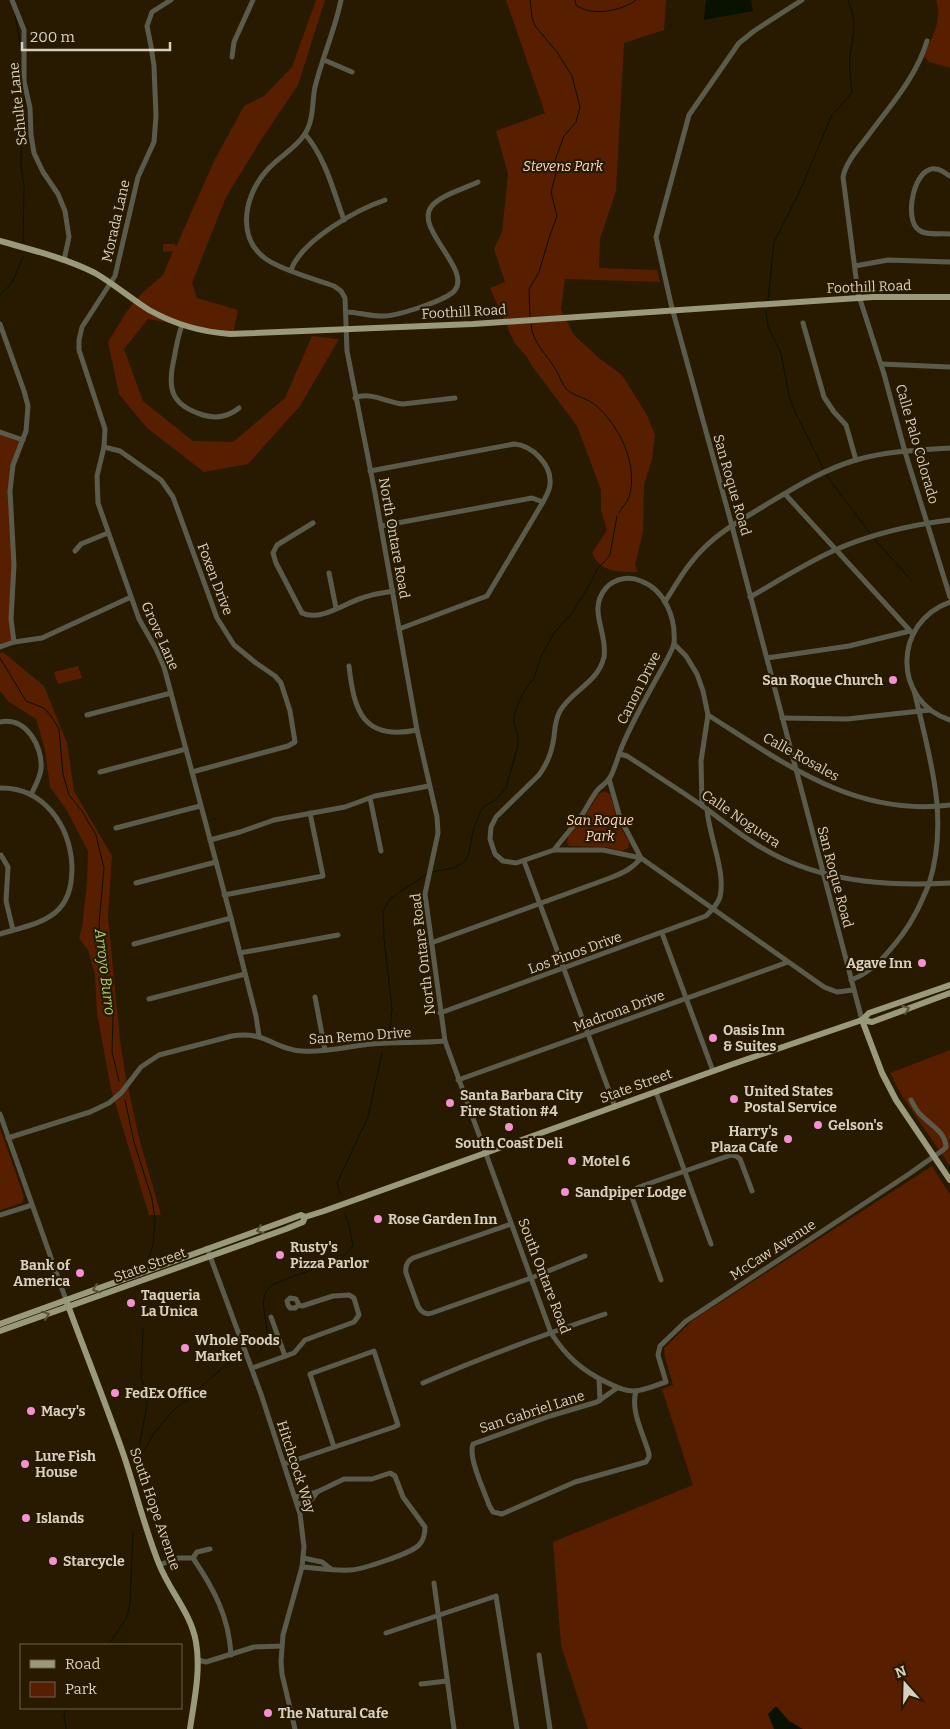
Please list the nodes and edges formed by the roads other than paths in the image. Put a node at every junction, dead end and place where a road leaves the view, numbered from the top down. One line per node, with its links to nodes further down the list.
1 (12, 0): 17 (street, Schulte Lane)
2 (171, 0): 21 (street, Morada Lane)
3 (253, 0): 7 (street)
4 (341, 0): 8 (street, North Ontare Road)
5 (802, 0): 24 (street, San Roque Road)
6 (927, 41): 19 (street, Calle Palo Colorado)
7 (232, 57)
8 (324, 60): 9 (street); 10 (street, North Ontare Road)
9 (352, 72)
10 (305, 134): 14 (street); 20 (street, North Ontare Road)
11 (950, 176): 15 (street)
12 (478, 182): 25 (street)
13 (385, 200): 14 (street)
14 (344, 220): 20 (street)
15 (950, 234)
16 (0, 242): 17 (main road, Foothill Road)
17 (64, 260): 21 (main road, Foothill Road)
18 (950, 262): 19 (street)
19 (855, 266): 23 (street, Calle Palo Colorado)
20 (291, 270): 25 (street, North Ontare Road)
21 (112, 283): 28 (main road, Foothill Road); 39 (street, Grove Lane)
22 (950, 297): 23 (main road, Foothill Road)
23 (860, 298): 24 (main road, Foothill Road); 32 (street, Calle Palo Colorado)
24 (673, 311): 29 (main road, Foothill Road); 50 (street, San Roque Road)
25 (346, 312): 29 (street, North Ontare Road)
26 (803, 323): 42 (street)
27 (0, 324): 30 (street)
28 (182, 325): 29 (main road, Foothill Road); 36 (street)
29 (346, 330): 34 (street, North Ontare Road)
30 (7, 344): 31 (street); 38 (street)
31 (0, 346)
32 (882, 364): 33 (street); 41 (street, Calle Palo Colorado)
33 (950, 367)
34 (356, 398): 35 (street); 43 (street, North Ontare Road)
35 (455, 398)
36 (239, 408)
37 (0, 432): 38 (street)
38 (23, 440): 64 (street)
39 (104, 447): 51 (street, Grove Lane); 83 (street, Foxen Drive)
40 (950, 448): 41 (street)
41 (905, 452): 42 (street); 47 (street, Calle Palo Colorado)
42 (856, 460): 44 (street)
43 (370, 472): 45 (street); 49 (street, North Ontare Road)
44 (785, 494): 50 (street); 52 (street)
45 (543, 502): 49 (street); 62 (street)
46 (950, 520): 47 (street)
47 (928, 523): 52 (street); 58 (street, Calle Palo Colorado)
48 (313, 524): 61 (street)
49 (381, 526): 55 (street, North Ontare Road)
50 (732, 526): 56 (street, San Roque Road); 59 (street)
51 (108, 534): 53 (street); 57 (street, Grove Lane)
52 (835, 550): 56 (street); 63 (street)
53 (75, 551)
54 (329, 573): 61 (street)
55 (393, 591): 61 (street); 62 (street, North Ontare Road)
56 (750, 596): 67 (street, San Roque Road)
57 (131, 597): 64 (street); 70 (street, Grove Lane)
58 (950, 597)
59 (666, 602): 65 (street, Canon Drive); 101 (street, Canon Drive)
60 (950, 602): 63 (street)
61 (336, 608)
62 (399, 629): 78 (street, North Ontare Road)
63 (911, 633): 67 (street); 69 (street)
64 (14, 642): 66 (street)
65 (674, 644): 74 (street); 80 (street, Canon Drive)
66 (0, 647)
67 (767, 658): 75 (street, San Roque Road)
68 (349, 666): 78 (street)
69 (914, 690): 71 (street); 72 (street)
70 (171, 692): 73 (street); 79 (street, Grove Lane)
71 (930, 710): 72 (street); 76 (street)
72 (918, 711): 75 (street); 91 (street)
73 (87, 715)
74 (708, 715): 81 (street, Calle Rosales); 92 (street)
75 (782, 718): 81 (street, San Roque Road)
76 (950, 720)
77 (0, 722): 87 (street)
78 (417, 730): 85 (street, North Ontare Road)
79 (186, 750): 82 (street); 83 (street, Grove Lane)
80 (620, 754): 84 (street, Canon Drive); 92 (street, Calle Noguera)
81 (796, 770): 91 (street, Calle Rosales); 102 (street, San Roque Road)
82 (100, 772)
83 (192, 772): 89 (street, Grove Lane)
84 (609, 779): 96 (street, Canon Drive); 99 (street, Canon Drive)
85 (429, 786): 88 (street); 114 (street, North Ontare Road)
86 (0, 788): 87 (street)
87 (31, 795): 110 (street)
88 (370, 798): 93 (street); 97 (street)
89 (200, 806): 94 (street); 95 (street, Grove Lane)
90 (950, 806): 91 (street, Calle Rosales)
91 (939, 807): 105 (street)
92 (705, 808): 102 (street, Calle Noguera); 108 (street)
93 (310, 813): 95 (street); 106 (street)
94 (116, 828)
95 (210, 840): 100 (street, Grove Lane)
96 (554, 850): 99 (street, Canon Drive); 101 (street, Canon Drive)
97 (381, 852)
98 (1, 855): 110 (street)
99 (641, 858): 107 (street); 108 (street, Canon Drive)
100 (216, 862): 103 (street); 106 (street, Grove Lane)
101 (524, 862): 107 (street)
102 (822, 873): 105 (street, Calle Noguera); 120 (street, San Roque Road)
103 (136, 883)
104 (950, 883): 105 (street, Calle Noguera)
105 (929, 884): 120 (street)
106 (224, 895): 109 (street, Grove Lane)
107 (540, 904): 114 (street); 118 (street)
108 (714, 908): 111 (street, Los Pinos Drive); 117 (street, Canon Drive)
109 (232, 918): 115 (street); 116 (street, Grove Lane)
110 (13, 930): 112 (street)
111 (662, 933): 118 (street, Los Pinos Drive); 125 (street)
112 (0, 934)
113 (338, 935): 116 (street)
114 (431, 943): 127 (street, North Ontare Road)
115 (134, 944)
116 (240, 953): 119 (street, Grove Lane)
117 (788, 962): 122 (street, Canon Drive); 125 (street, Madrona Drive)
118 (564, 969): 127 (street, Los Pinos Drive); 129 (street)
119 (246, 974): 126 (street); 130 (street, Grove Lane)
120 (851, 980): 122 (street, San Roque Road)
121 (950, 985): 128 (main road, State Street)
122 (853, 990): 128 (street, San Roque Road)
123 (950, 993): 128 (main road, State Street, one-way to 123)
124 (315, 997): 132 (street)
125 (686, 998): 129 (street, Madrona Drive); 133 (street)
126 (149, 1000)
127 (440, 1013): 131 (street, North Ontare Road)
128 (862, 1020): 133 (main road, State Street); 141 (main road)
129 (587, 1034): 134 (street, Madrona Drive); 137 (street)
130 (259, 1036): 132 (street, San Remo Drive); 139 (street, San Remo Drive)
131 (445, 1042): 132 (street, San Remo Drive); 134 (street, North Ontare Road)
132 (325, 1050)
133 (713, 1071): 135 (main road, State Street)
134 (458, 1080): 140 (street, North Ontare Road)
135 (656, 1092): 137 (main road, State Street); 142 (street)
136 (912, 1100): 141 (street)
137 (615, 1107): 140 (main road, State Street)
138 (0, 1114): 139 (street)
139 (8, 1138): 145 (street)
140 (486, 1153): 147 (main road, State Street); 148 (street, South Ontare Road)
141 (934, 1158): 143 (main road); 166 (street, McCaw Avenue)
142 (685, 1171): 144 (street); 149 (street); 154 (street)
143 (950, 1180)
144 (752, 1191)
145 (32, 1205): 146 (street); 155 (street)
146 (0, 1215)
147 (305, 1218): 150 (main road, State Street, one-way to 150); 151 (main road, State Street)
148 (511, 1224): 153 (street, South Ontare Road); 153 (street)
149 (711, 1244)
150 (207, 1248): 151 (street, Hitchcock Way); 155 (main road, State Street, one-way to 155)
151 (210, 1256): 157 (main road, State Street); 164 (street, Hitchcock Way)
152 (585, 1256): 153 (street)
153 (531, 1278): 162 (street, South Ontare Road)
154 (661, 1280)
155 (66, 1300): 157 (main road, South Hope Avenue); 160 (main road, State Street)
156 (299, 1305): 163 (street)
157 (68, 1307): 161 (main road, State Street, one-way to 157); 179 (main road, South Hope Avenue)
158 (605, 1314): 162 (street)
159 (271, 1317): 163 (street)
160 (0, 1324)
161 (0, 1331)
162 (551, 1333): 165 (street, South Ontare Road); 167 (street)
163 (285, 1356): 164 (street)
164 (252, 1368): 172 (street, Hitchcock Way)
165 (599, 1379): 168 (street, South Ontare Road); 170 (street)
166 (666, 1382): 169 (street, South Ontare Road)
167 (423, 1383)
168 (617, 1388): 169 (street, South Ontare Road); 170 (street, San Gabriel Lane)
169 (636, 1391): 170 (street, San Gabriel Lane)
170 (600, 1400)
171 (334, 1447): 171 (street); 172 (street)
172 (284, 1464): 174 (street, Hitchcock Way)
173 (317, 1492): 174 (street); 175 (street); 181 (street)
174 (296, 1496): 175 (street, Hitchcock Way)
175 (298, 1504): 178 (street, Hitchcock Way)
176 (210, 1549): 177 (street)
177 (193, 1558): 179 (street); 186 (street)
178 (303, 1558): 180 (street, Hitchcock Way); 181 (street)
179 (159, 1564): 188 (main road, South Hope Avenue)
180 (302, 1567): 181 (street); 185 (street, Hitchcock Way)
181 (331, 1569)
182 (434, 1583): 183 (street)
183 (439, 1615): 184 (street); 189 (street); 194 (street)
184 (386, 1633)
185 (282, 1646): 186 (street); 192 (street, Hitchcock Way)
186 (231, 1655): 188 (street)
187 (539, 1655): 195 (street)
188 (198, 1660): 191 (main road, South Hope Avenue)
189 (447, 1681): 190 (street); 193 (street)
190 (421, 1684)
191 (190, 1729)
192 (295, 1729)
193 (454, 1729)
194 (517, 1729)
195 (550, 1729)

